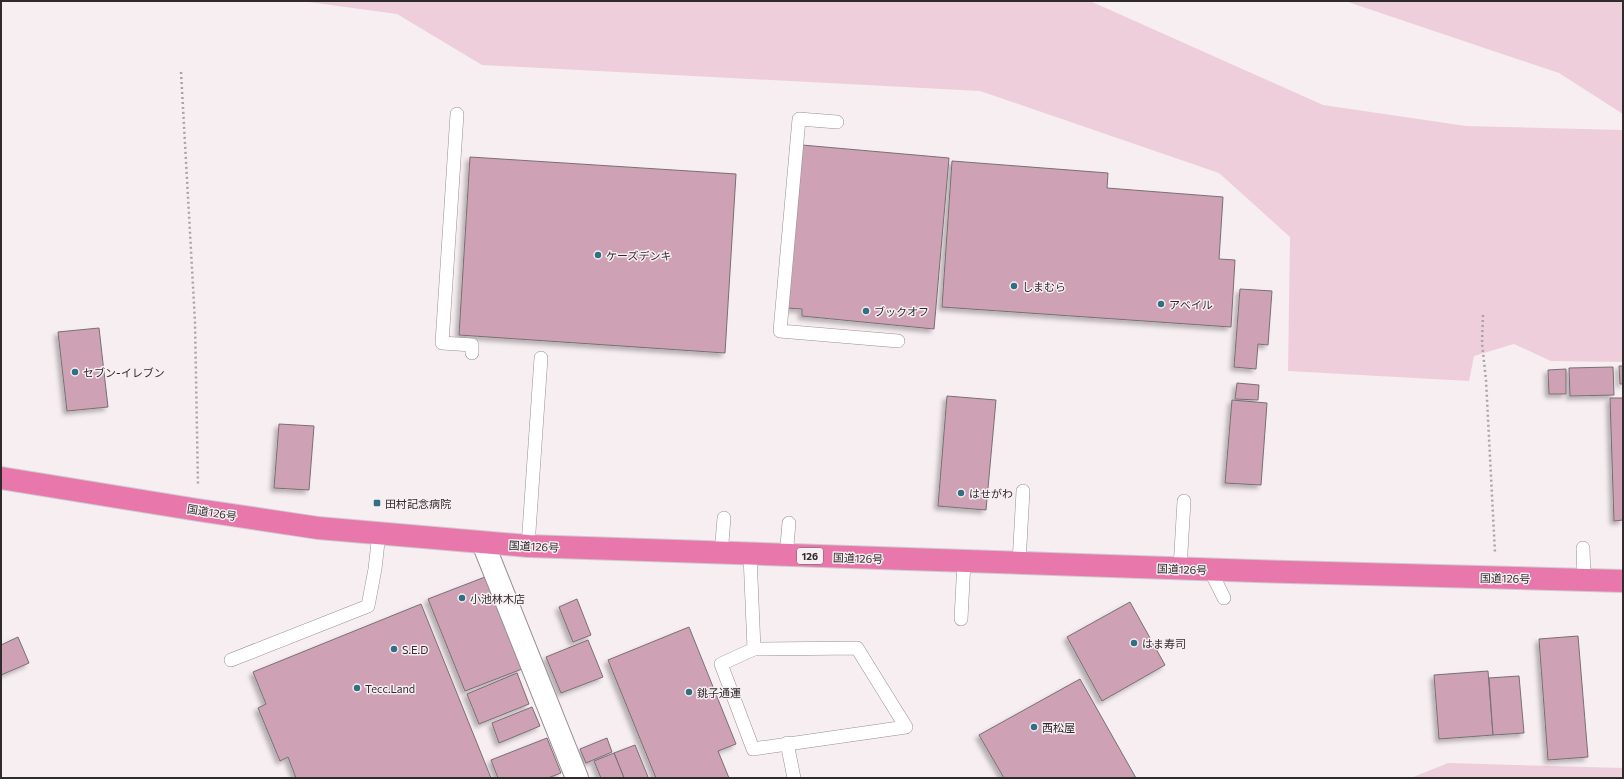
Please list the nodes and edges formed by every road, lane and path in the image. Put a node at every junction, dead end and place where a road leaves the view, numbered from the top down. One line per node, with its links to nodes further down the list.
1 (181, 72): 11 (path)
2 (457, 114): 6 (lane)
3 (837, 122): 5 (lane)
4 (1482, 315): 25 (path)
5 (898, 341)
6 (472, 353)
7 (541, 358): 16 (lane)
8 (1, 478): 11 (highway, 国道126号 / 126)
9 (1024, 491): 22 (lane)
10 (1184, 502): 23 (lane)
11 (198, 510): 14 (highway, 国道126号 / 126)
12 (724, 518): 18 (lane)
13 (789, 523): 20 (lane)
14 (379, 533): 15 (highway, 国道126号 / 126); 31 (lane)
15 (483, 543): 16 (highway, 国道126号 / 126); 33 (street)
16 (528, 546): 18 (highway, 国道126号 / 126)
17 (1583, 548): 26 (lane)
18 (721, 554): 19 (highway, 国道126号 / 126)
19 (750, 555): 20 (highway, 国道126号 / 126); 30 (lane)
20 (786, 556): 21 (highway, 国道126号 / 126)
21 (964, 561): 22 (highway, 国道126号 / 126); 29 (lane)
22 (1019, 563): 23 (highway, 国道126号 / 126)
23 (1180, 568): 24 (highway, 国道126号 / 126)
24 (1210, 570): 25 (highway, 国道126号 / 126); 28 (lane)
25 (1497, 578): 26 (highway, 国道126号 / 126)
26 (1584, 580): 27 (highway, 国道126号 / 126)
27 (1623, 581)
28 (1224, 598)
29 (961, 619)
30 (754, 649): 32 (lane); 32 (lane)
31 (231, 660)
32 (787, 743): 34 (lane)
33 (577, 778)
34 (794, 778)

